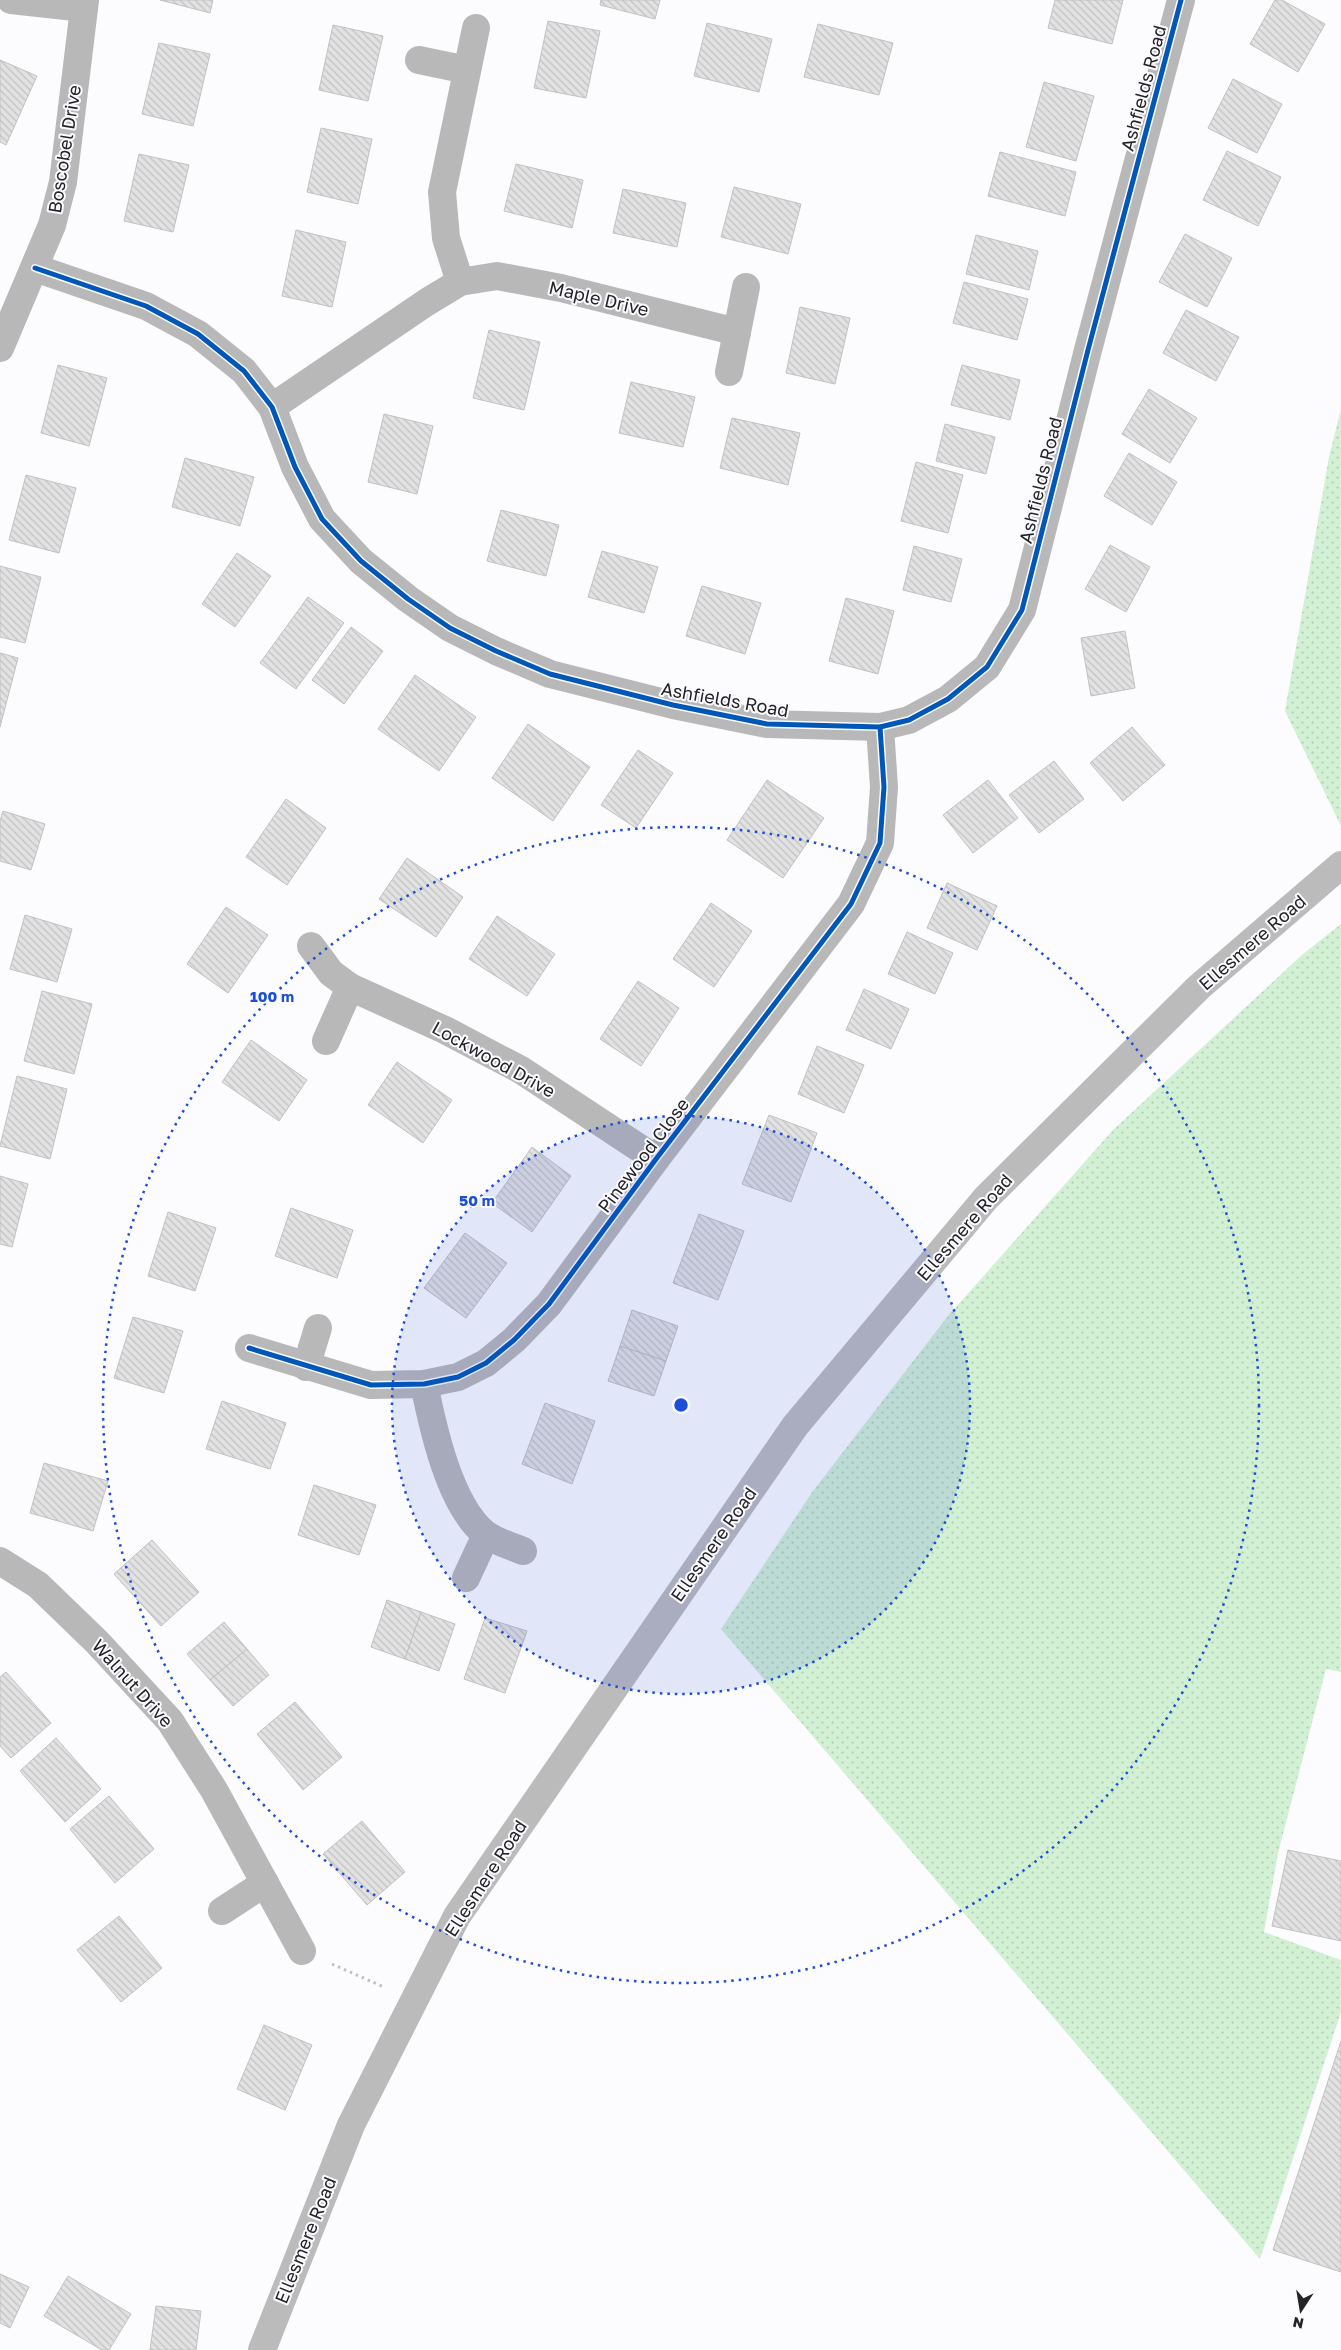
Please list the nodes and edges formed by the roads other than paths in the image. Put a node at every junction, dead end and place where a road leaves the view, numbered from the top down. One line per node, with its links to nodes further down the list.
1 (11, 0): 3 (street)
2 (1181, 0): 14 (street, Ashfields Road)
3 (84, 4): 7 (street, Boscobel Drive)
4 (476, 28): 6 (street)
5 (419, 60): 6 (street)
6 (467, 70): 8 (street)
7 (35, 268): 11 (street, Boscobel Drive); 13 (street, Ashfields Road)
8 (460, 282): 10 (street, Maple Drive); 13 (street, Maple Drive)
9 (746, 287): 10 (street)
10 (737, 332): 12 (street)
11 (0, 348)
12 (729, 372)
13 (272, 408): 14 (street, Ashfields Road)
14 (880, 727): 19 (street, Pinewood Close)
15 (1341, 865): 31 (main road, Ellesmere Road)
16 (311, 946): 17 (street, Lockwood Drive)
17 (350, 987): 18 (street); 19 (street, Lockwood Drive)
18 (326, 1041)
19 (656, 1159): 23 (street, Pinewood Close)
20 (318, 1328): 22 (street)
21 (249, 1348): 22 (street, Pinewood Close)
22 (306, 1367): 23 (street, Pinewood Close)
23 (424, 1384): 24 (street)
24 (486, 1535): 25 (street); 27 (street)
25 (523, 1551)
26 (0, 1561): 28 (street, Walnut Drive)
27 (466, 1578)
28 (265, 1883): 29 (street); 30 (street, Walnut Drive)
29 (222, 1910)
30 (302, 1950)
31 (262, 2350)

